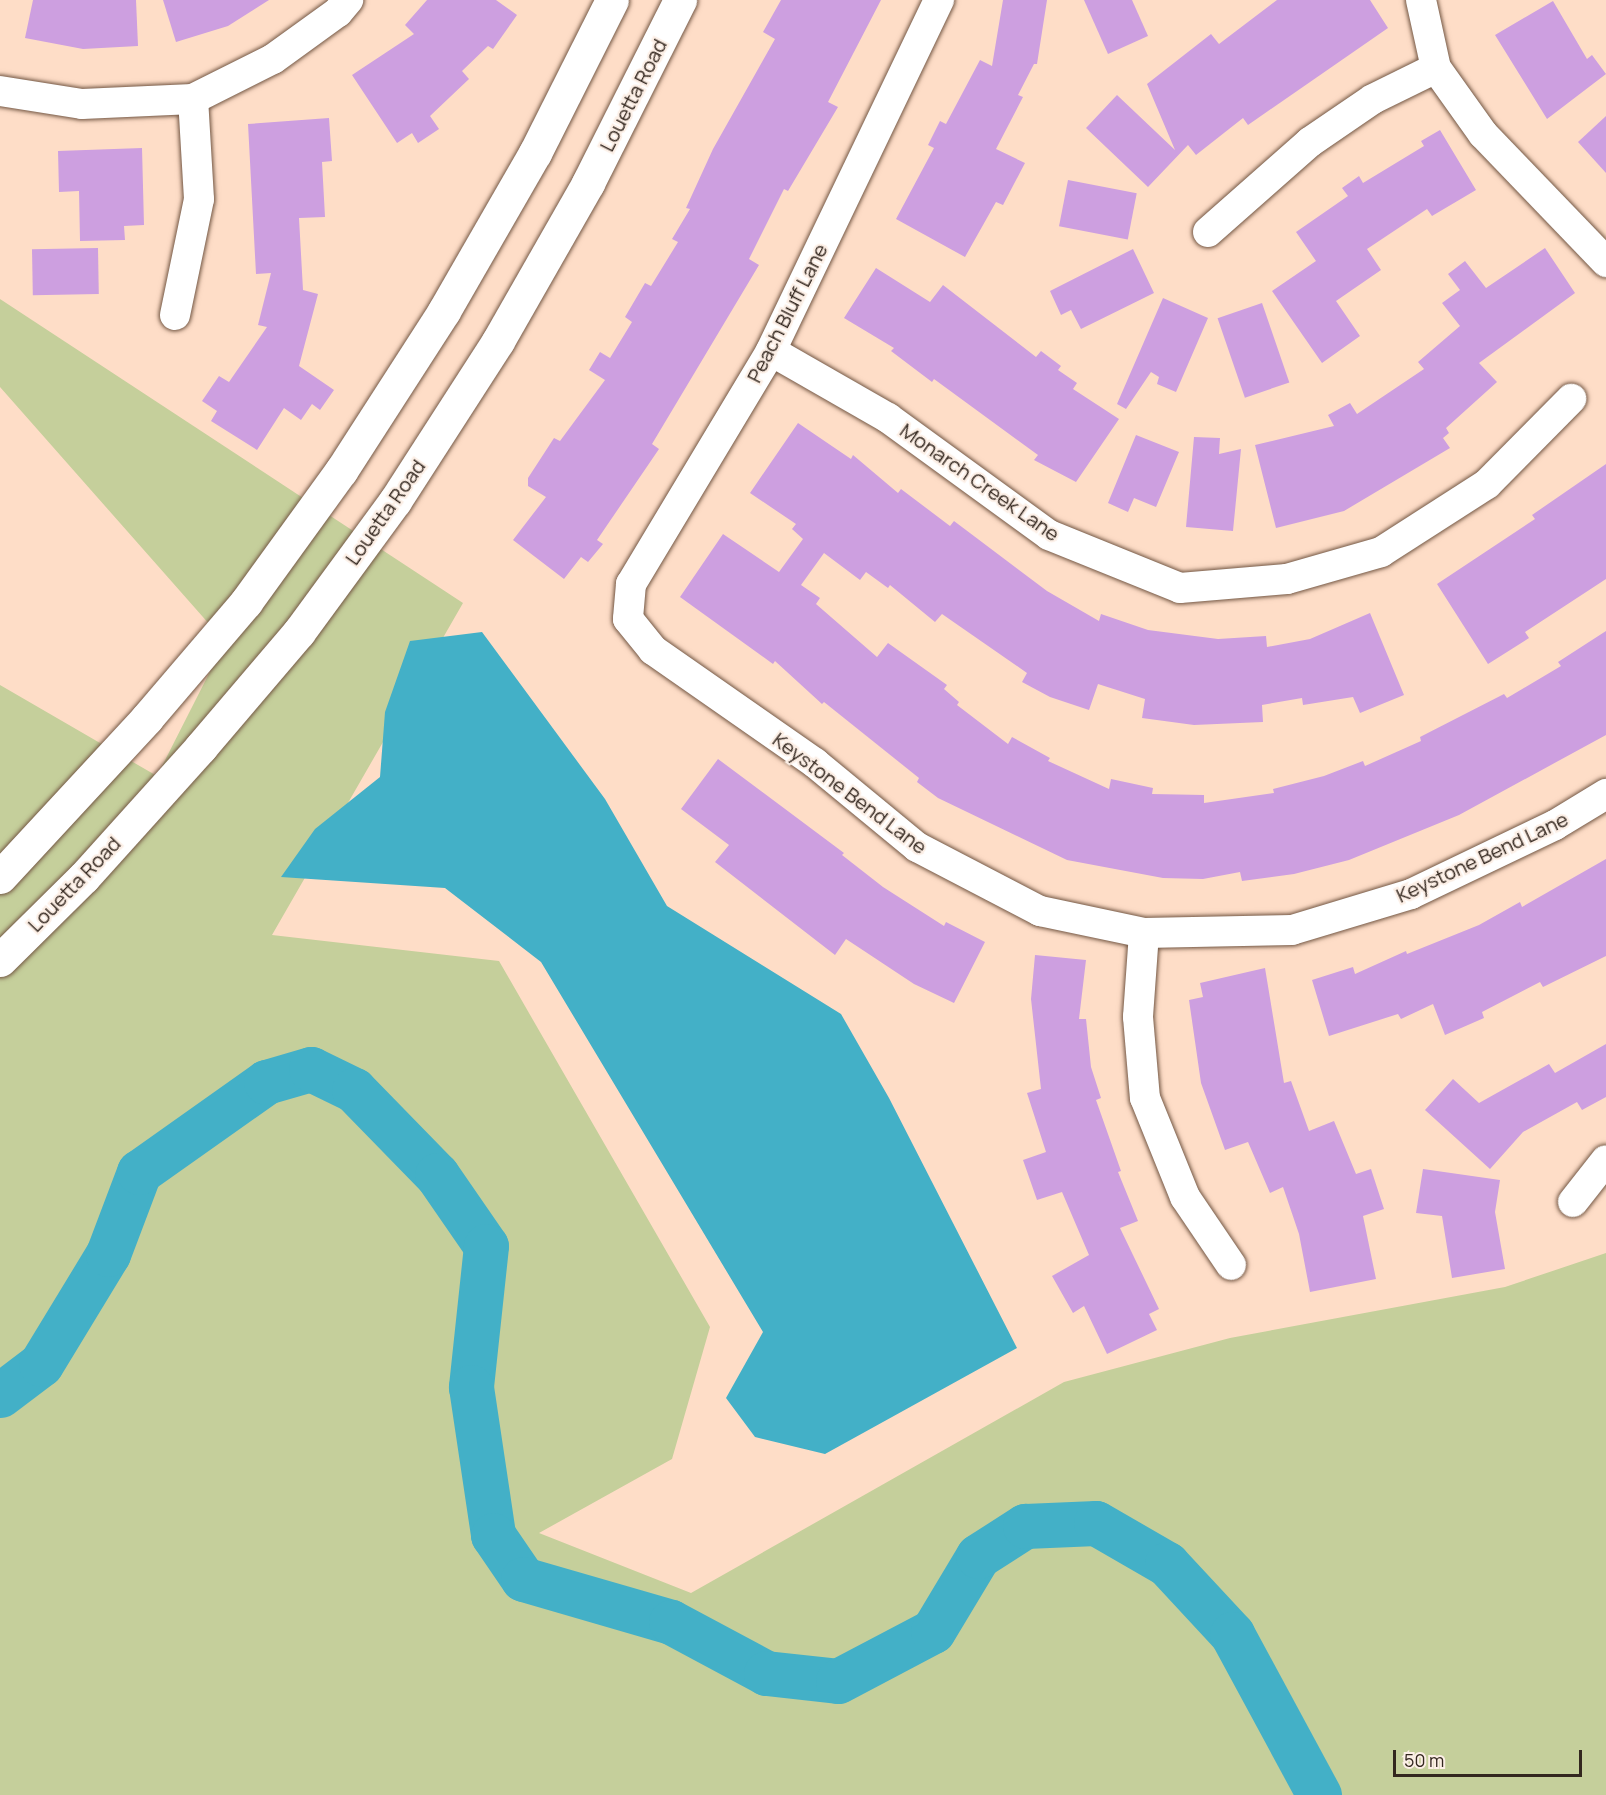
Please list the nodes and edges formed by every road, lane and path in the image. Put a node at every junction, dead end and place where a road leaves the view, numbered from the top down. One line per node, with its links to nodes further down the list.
1 (348, 0): 8 (street)
2 (612, 0): 16 (main road)
3 (680, 0): 18 (main road, Louetta Road)
4 (939, 0): 12 (street, Peach Bluff Lane)
5 (1420, 0): 6 (street)
6 (1436, 68): 9 (street); 10 (street)
7 (0, 91): 8 (street)
8 (193, 99): 11 (street)
9 (1208, 232)
10 (1606, 262)
11 (175, 315)
12 (771, 351): 13 (street, Monarch Creek Lane); 14 (street, Peach Bluff Lane)
13 (1571, 399)
14 (628, 619): 17 (street, Keystone Bend Lane)
15 (1606, 794): 17 (street, Keystone Bend Lane)
16 (0, 877)
17 (1144, 933): 21 (street)
18 (0, 960)
19 (1606, 1160): 20 (street)
20 (1573, 1202)
21 (1232, 1264)

